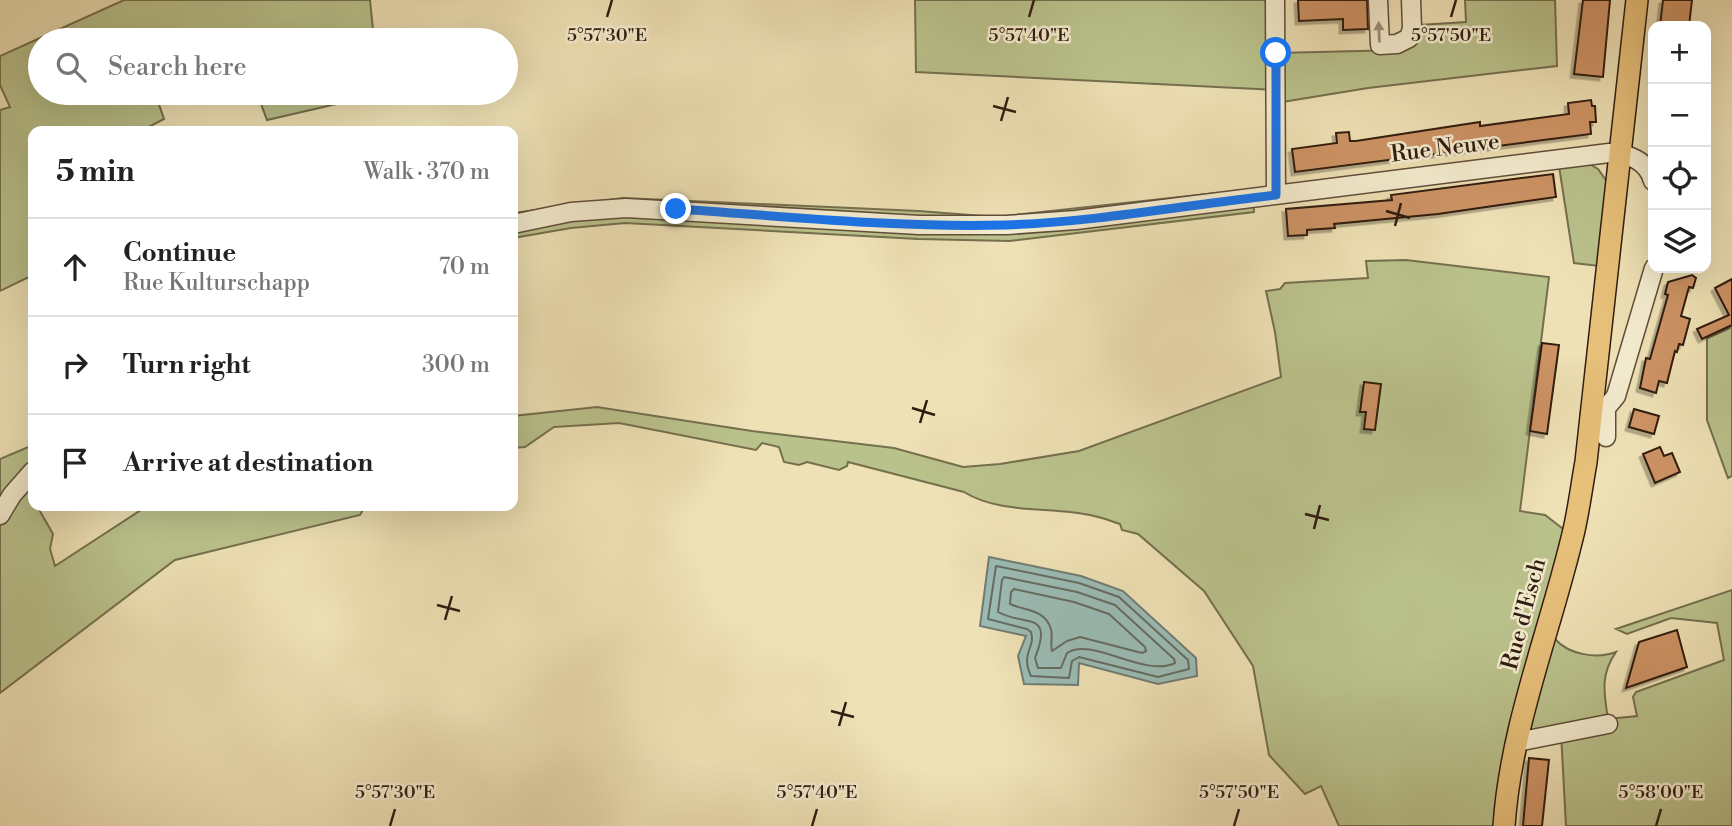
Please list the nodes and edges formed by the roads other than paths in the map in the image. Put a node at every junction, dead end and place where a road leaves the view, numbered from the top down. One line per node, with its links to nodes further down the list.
1 (1275, 0): 7 (street)
2 (1378, 0): 3 (street, one-way to 2)
3 (1411, 0)
4 (1637, 0): 5 (main road, Rue d'Esch)
5 (1620, 153): 6 (street); 7 (street, Rue Neuve); 10 (main road, Rue d'Esch)
6 (1648, 170)
7 (1276, 195): 8 (street, Rue Neuve)
8 (518, 223)
9 (1653, 273): 10 (street, Rue d'Esch)
10 (1598, 411): 11 (street, Rue d'Esch); 15 (main road, Rue d'Esch)
11 (1606, 438)
12 (28, 477): 13 (street)
13 (0, 515)
14 (1608, 723): 15 (street)
15 (1517, 742): 16 (main road, Rue d'Esch)
16 (1504, 826)

